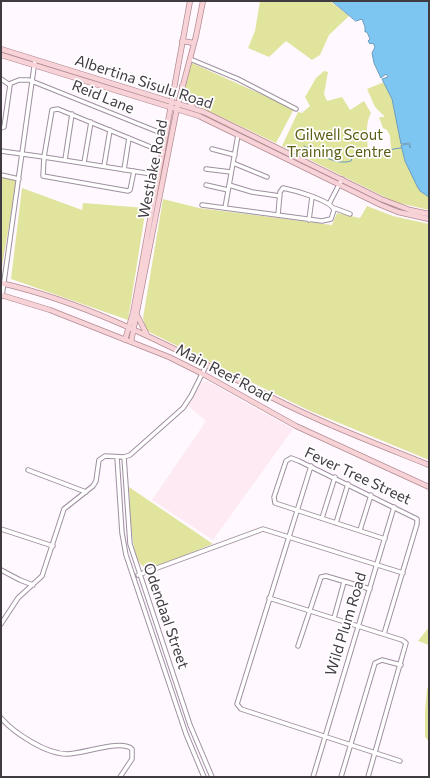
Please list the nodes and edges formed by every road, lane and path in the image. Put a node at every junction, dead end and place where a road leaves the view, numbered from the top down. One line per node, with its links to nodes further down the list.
1 (190, 1): 3 (main road, Westlake Road)
2 (203, 1): 4 (main road, Westlake Road)
3 (182, 41): 4 (main road); 14 (main road, Westlake Road)
4 (194, 43): 7 (main road, Westlake Road)
5 (1, 49): 8 (main road, Albertina Sisulu Road)
6 (1, 55): 9 (main road, Albertina Sisulu Road)
7 (190, 59): 13 (main road, Westlake Road); 18 (street)
8 (35, 60): 9 (street); 14 (main road, Albertina Sisulu Road)
9 (34, 66): 11 (street); 16 (main road, Albertina Sisulu Road)
10 (1, 79): 12 (street)
11 (32, 81): 12 (street); 23 (street, Reid Lane); 29 (street)
12 (9, 84): 21 (street)
13 (182, 84): 15 (main road, Westlake Road); 17 (main road)
14 (171, 101): 15 (main road, Albertina Sisulu Road); 16 (main road, Westlake Road)
15 (177, 106): 16 (main road, Albertina Sisulu Road); 17 (main road, Albertina Sisulu Road); 24 (main road, Albertina Sisulu Road); 61 (main road, Westlake Road)
16 (170, 107): 23 (main road, Westlake Road)
17 (195, 109): 44 (main road, Albertina Sisulu Road)
18 (296, 109)
19 (72, 114): 20 (street); 31 (street); 32 (street)
20 (91, 122): 22 (street); 33 (street)
21 (1, 128)
22 (110, 130): 25 (street); 35 (street)
23 (166, 135): 28 (main road, Westlake Road)
24 (238, 135): 30 (street); 44 (main road, Albertina Sisulu Road)
25 (129, 138): 28 (street); 37 (street)
26 (212, 149): 30 (street)
27 (1, 151): 29 (street)
28 (163, 152): 41 (main road, Westlake Road)
29 (23, 154): 31 (street); 43 (street)
30 (235, 155): 34 (street)
31 (44, 157): 32 (street); 38 (street)
32 (65, 160): 33 (street)
33 (84, 163): 35 (street)
34 (233, 163): 39 (street); 42 (street)
35 (104, 166): 37 (street)
36 (206, 169): 39 (street)
37 (124, 170): 38 (street)
38 (134, 171): 41 (street)
39 (232, 172): 46 (street)
40 (1, 175): 43 (street)
41 (158, 175): 62 (main road, Westlake Road)
42 (267, 177)
43 (19, 179): 59 (street)
44 (340, 181): 51 (street); 55 (main road, Albertina Sisulu Road); 57 (main road, Albertina Sisulu Road)
45 (206, 185): 47 (street)
46 (229, 185): 47 (street); 48 (street)
47 (228, 190): 52 (street)
48 (280, 196): 49 (street); 56 (street)
49 (312, 197): 51 (street); 58 (street)
50 (202, 204): 52 (street)
51 (329, 204): 53 (street)
52 (225, 208): 56 (street)
53 (334, 208): 54 (street); 58 (street)
54 (350, 214)
55 (429, 214)
56 (278, 215): 58 (street)
57 (429, 219)
58 (309, 220)
59 (3, 283): 60 (street); 62 (main road, Main Reef Road)
60 (2, 296): 65 (main road, Main Reef Road)
61 (137, 316): 63 (main road, Westlake Road); 64 (main road)
62 (128, 328): 63 (main road, Main Reef Road); 65 (main road, Westlake Road)
63 (134, 330): 64 (main road, Main Reef Road); 66 (main road, Westlake Road)
64 (148, 337): 67 (main road, Main Reef Road)
65 (125, 340): 66 (main road, Main Reef Road)
66 (130, 342): 68 (main road, Main Reef Road)
67 (208, 364): 68 (street); 71 (main road, Main Reef Road)
68 (203, 374): 70 (street); 76 (main road, Main Reef Road)
69 (117, 457): 70 (street); 77 (street); 92 (street)
70 (124, 457): 91 (street, Odendaal Street)
71 (429, 465)
72 (311, 466): 74 (street, Fever Tree Street); 80 (street); 80 (street, Fever Tree Street)
73 (28, 470): 77 (street)
74 (335, 477): 75 (street, Fever Tree Street); 81 (street)
75 (348, 484): 78 (street, Fever Tree Street); 82 (street)
76 (429, 487)
77 (86, 492): 87 (street)
78 (371, 495): 79 (street, Fever Tree Street); 84 (street)
79 (394, 507): 86 (street); 90 (street, Fever Tree Street)
80 (297, 511): 81 (street); 85 (street)
81 (322, 518): 82 (street)
82 (336, 523): 84 (street)
83 (1, 529): 87 (street)
84 (360, 530): 86 (street)
85 (289, 537): 88 (street, Wild Plum Road); 91 (street, Wild Plum Road); 96 (street)
86 (385, 539): 88 (street)
87 (53, 546): 94 (street)
88 (377, 564): 90 (street); 95 (street, Wild Plum Road)
89 (1, 570): 94 (street)
90 (403, 573): 101 (street, Fever Tree Street)
91 (139, 575): 92 (street, Wild Plum Road); 111 (street, Odendaal Street)
92 (133, 577): 110 (street, Odendaal Street)
93 (344, 582): 95 (street); 97 (street); 98 (street)
94 (33, 585): 99 (street)
95 (370, 590): 100 (street, Wild Plum Road)
96 (269, 598): 97 (street); 105 (street)
97 (309, 611): 98 (street); 102 (street)
98 (334, 618): 100 (street)
99 (1, 624)
100 (359, 626): 101 (street); 105 (street, Wild Plum Road)
101 (384, 634): 103 (street)
102 (298, 646)
103 (401, 665): 106 (street); 107 (street)
104 (1, 718): 109 (street)
105 (325, 737): 106 (street); 112 (street, Wild Plum Road)
106 (350, 745): 107 (street); 113 (street)
107 (375, 753): 108 (street); 114 (street)
108 (400, 761)
109 (120, 777)
110 (204, 777)
111 (212, 777)
112 (313, 777)
113 (341, 777)
114 (368, 777)

